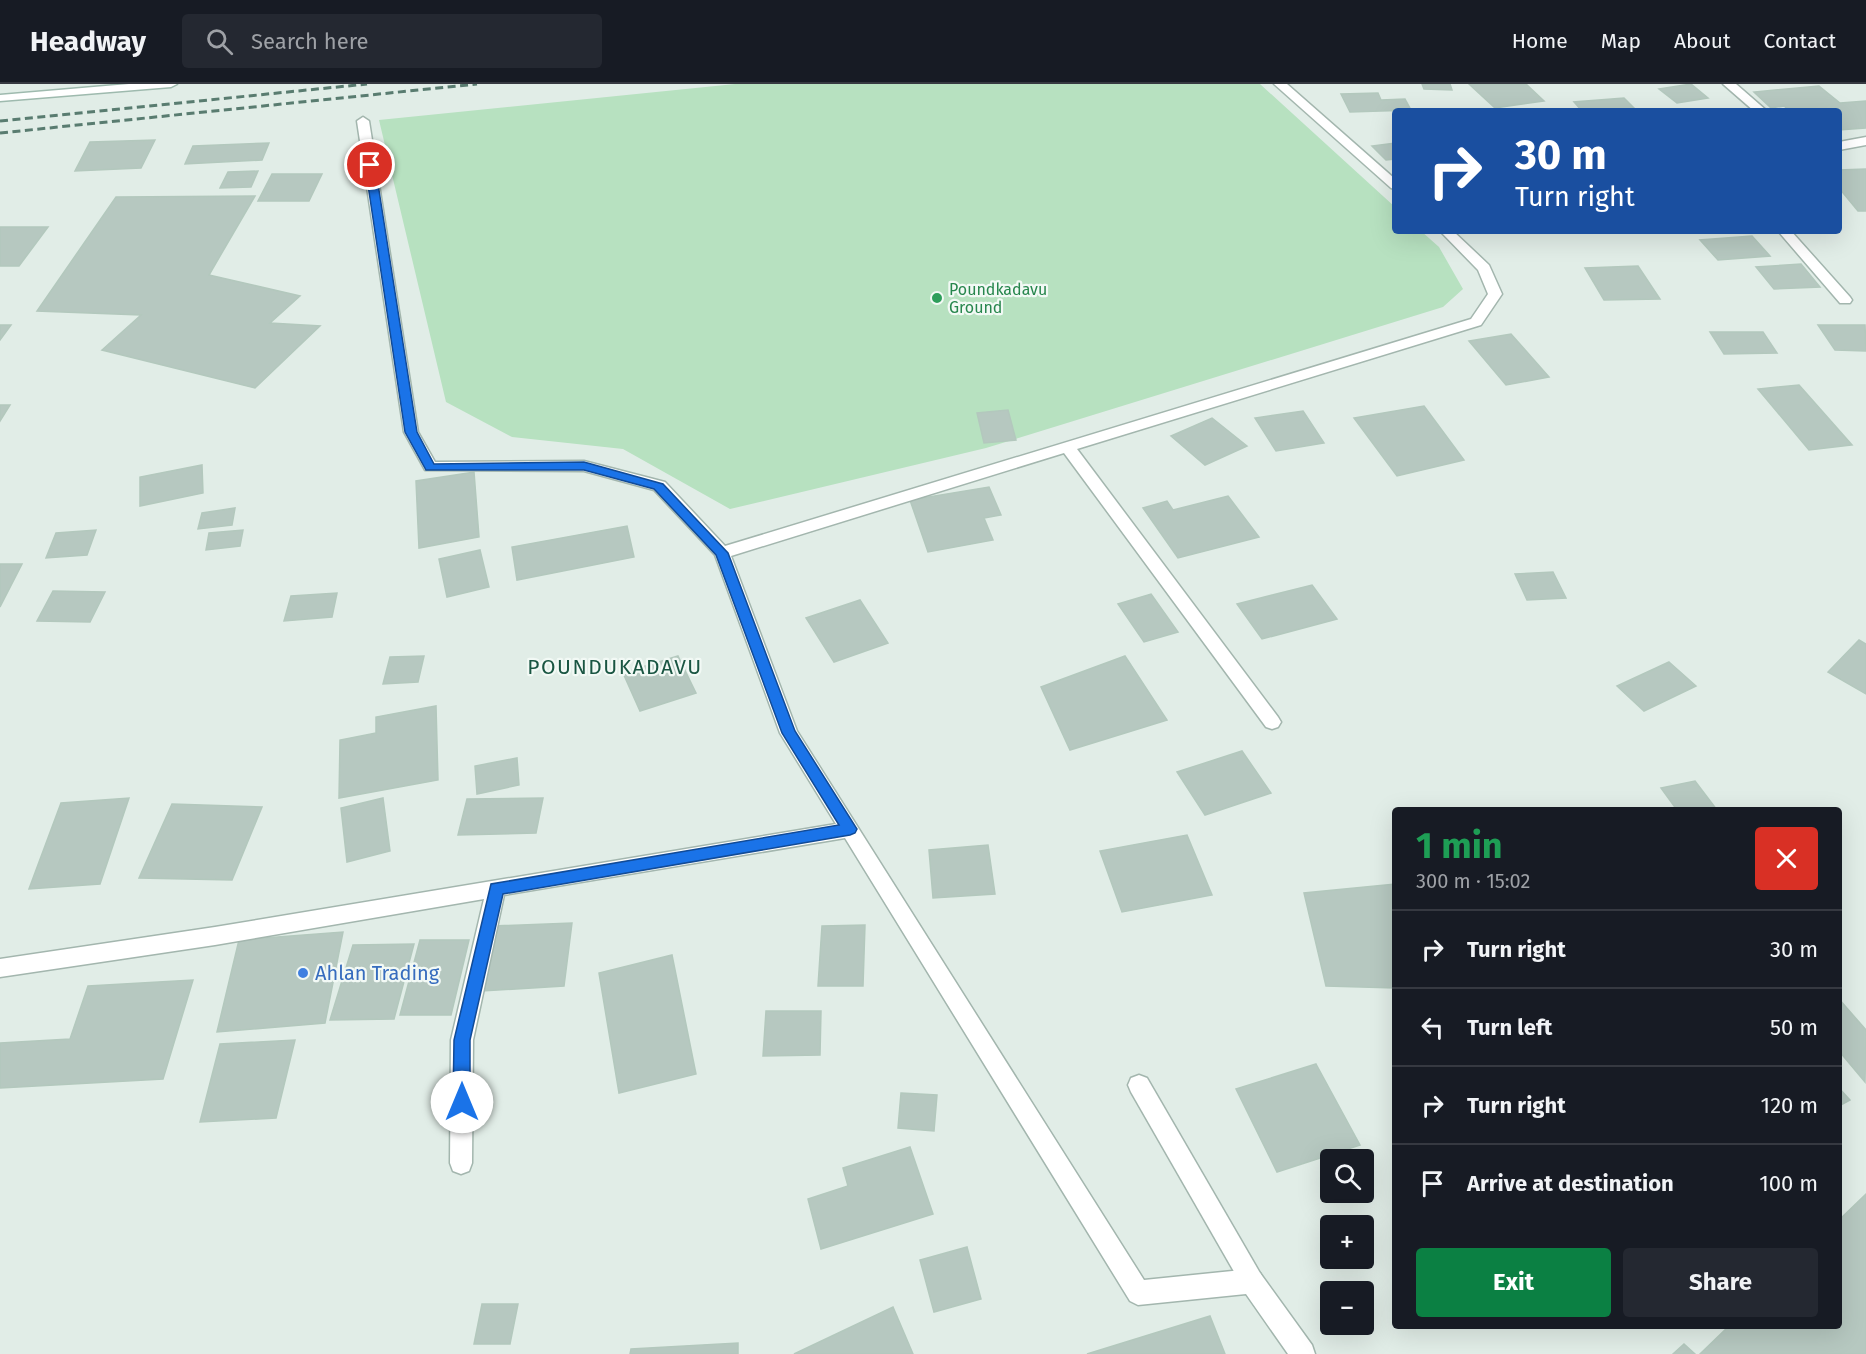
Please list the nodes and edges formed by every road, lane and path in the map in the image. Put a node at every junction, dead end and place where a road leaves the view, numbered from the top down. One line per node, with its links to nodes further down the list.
1 (171, 84): 4 (street)
2 (1280, 84): 9 (street)
3 (1729, 84): 5 (street)
4 (0, 98)
5 (1757, 108)
6 (363, 121): 14 (street)
7 (1866, 141): 8 (street)
8 (1842, 145)
9 (1392, 181)
10 (1449, 234): 13 (street)
11 (1787, 234): 12 (street)
12 (1845, 300)
13 (1068, 447): 14 (street); 15 (street)
14 (722, 553): 16 (street)
15 (1272, 722)
16 (850, 829): 17 (street); 21 (street)
17 (496, 888): 18 (street); 20 (street)
18 (0, 968)
19 (1139, 1085): 21 (street)
20 (461, 1164)
21 (1252, 1281): 22 (street)
22 (1303, 1354)

